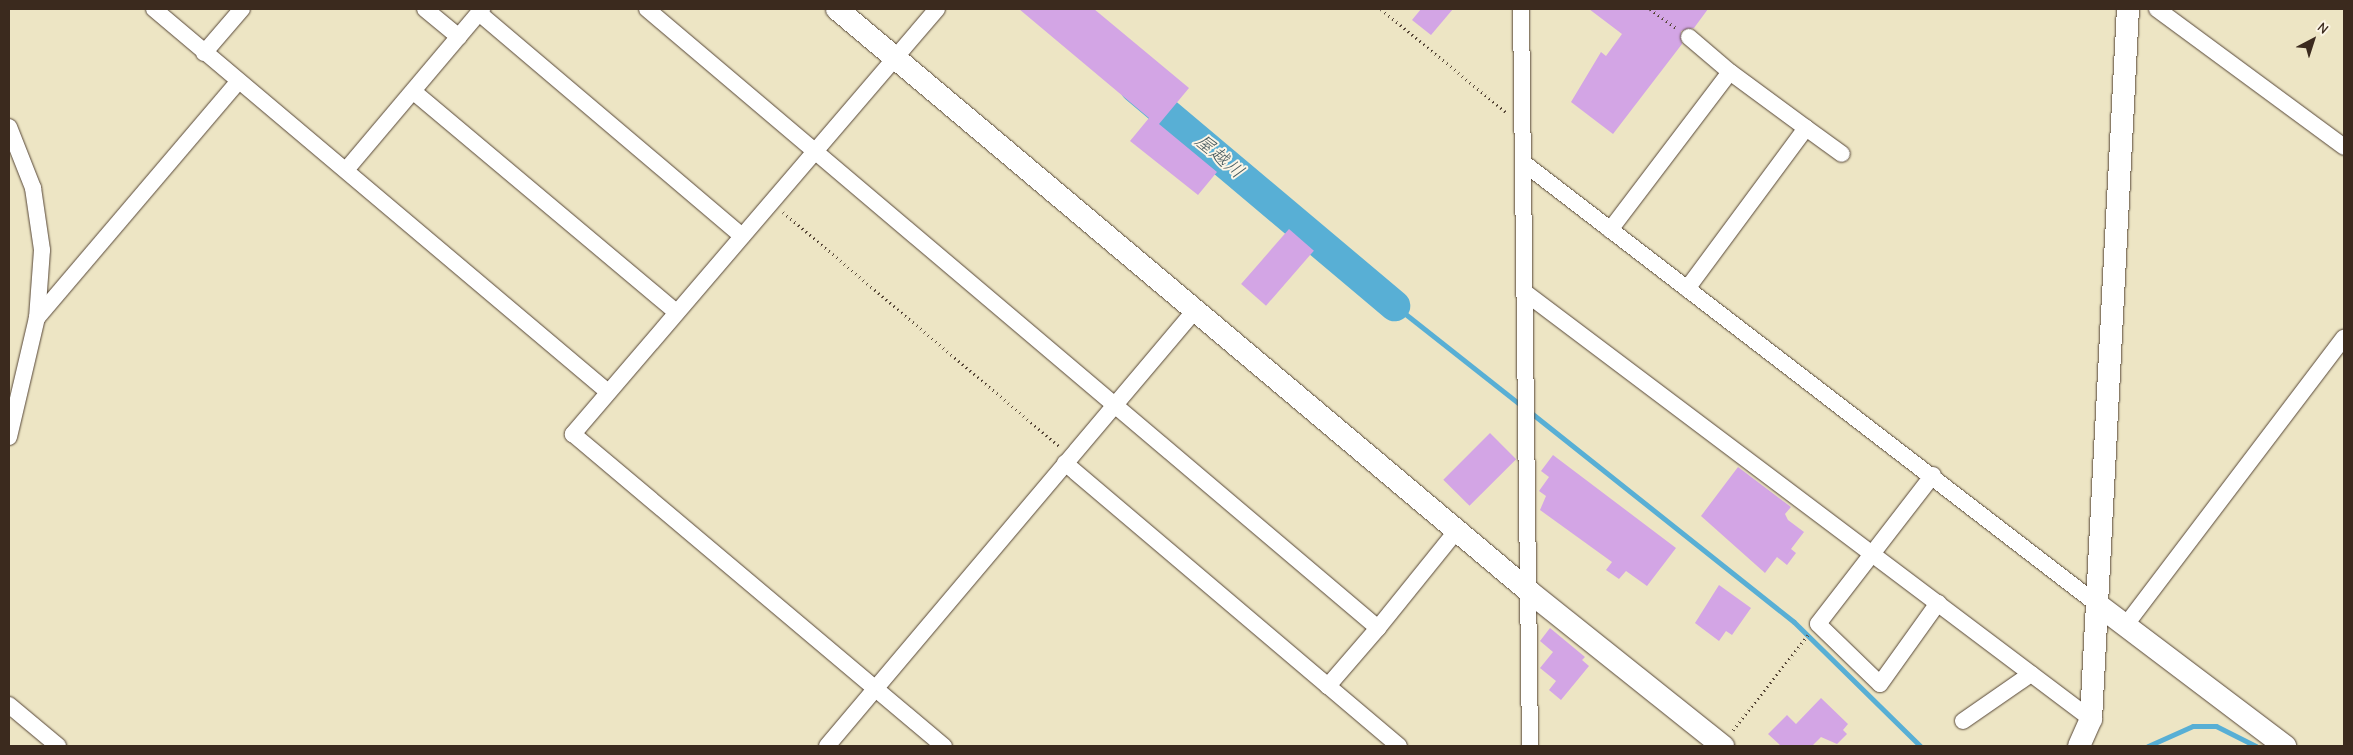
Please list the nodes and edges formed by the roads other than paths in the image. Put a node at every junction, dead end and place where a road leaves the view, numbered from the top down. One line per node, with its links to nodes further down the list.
1 (154, 9): 13 (street)
2 (242, 9): 13 (street)
3 (424, 9): 11 (street)
4 (647, 9): 21 (street)
5 (838, 9): 14 (street)
6 (937, 9): 14 (street)
7 (1521, 9): 23 (street)
8 (2128, 9): 42 (street)
9 (2158, 9): 20 (street)
10 (481, 11): 11 (street); 26 (street)
11 (459, 37): 17 (street)
12 (1689, 37): 15 (street)
13 (204, 53): 16 (street)
14 (896, 57): 21 (street); 29 (street)
15 (1730, 72): 19 (street); 25 (street)
16 (239, 81): 24 (street); 31 (street)
17 (414, 92): 24 (street); 30 (street)
18 (9, 127): 31 (street)
19 (1806, 128): 22 (street); 27 (street)
20 (2344, 148)
21 (814, 152): 26 (street); 34 (street)
22 (1842, 154)
23 (1525, 164): 25 (street); 28 (street)
24 (346, 170): 33 (street)
25 (1610, 230): 27 (street)
26 (742, 236): 30 (street)
27 (1687, 289): 37 (street)
28 (1526, 294): 39 (street); 40 (street)
29 (1196, 309): 34 (street); 38 (street)
30 (676, 312): 33 (street)
31 (37, 318): 35 (street)
32 (2344, 338): 43 (street)
33 (608, 392): 47 (street)
34 (1116, 403): 36 (street); 44 (street)
35 (9, 437)
36 (1068, 460): 46 (street); 47 (street)
37 (1933, 475): 39 (street); 42 (street)
38 (1457, 530): 40 (street); 44 (street)
39 (1872, 554): 41 (street); 41 (street)
40 (1531, 593): 55 (street); 56 (street)
41 (1938, 603): 45 (street)
42 (2096, 604): 43 (street); 49 (street)
43 (2125, 626): 58 (street)
44 (1378, 628): 46 (street)
45 (2032, 674): 49 (street); 50 (street)
46 (1328, 686): 54 (street)
47 (875, 690): 52 (street); 53 (street)
48 (9, 705): 51 (street)
49 (2091, 719): 57 (street)
50 (1963, 721)
51 (58, 746)
52 (827, 746)
53 (944, 746)
54 (1399, 746)
55 (1530, 746)
56 (1722, 746)
57 (2080, 746)
58 (2285, 746)

